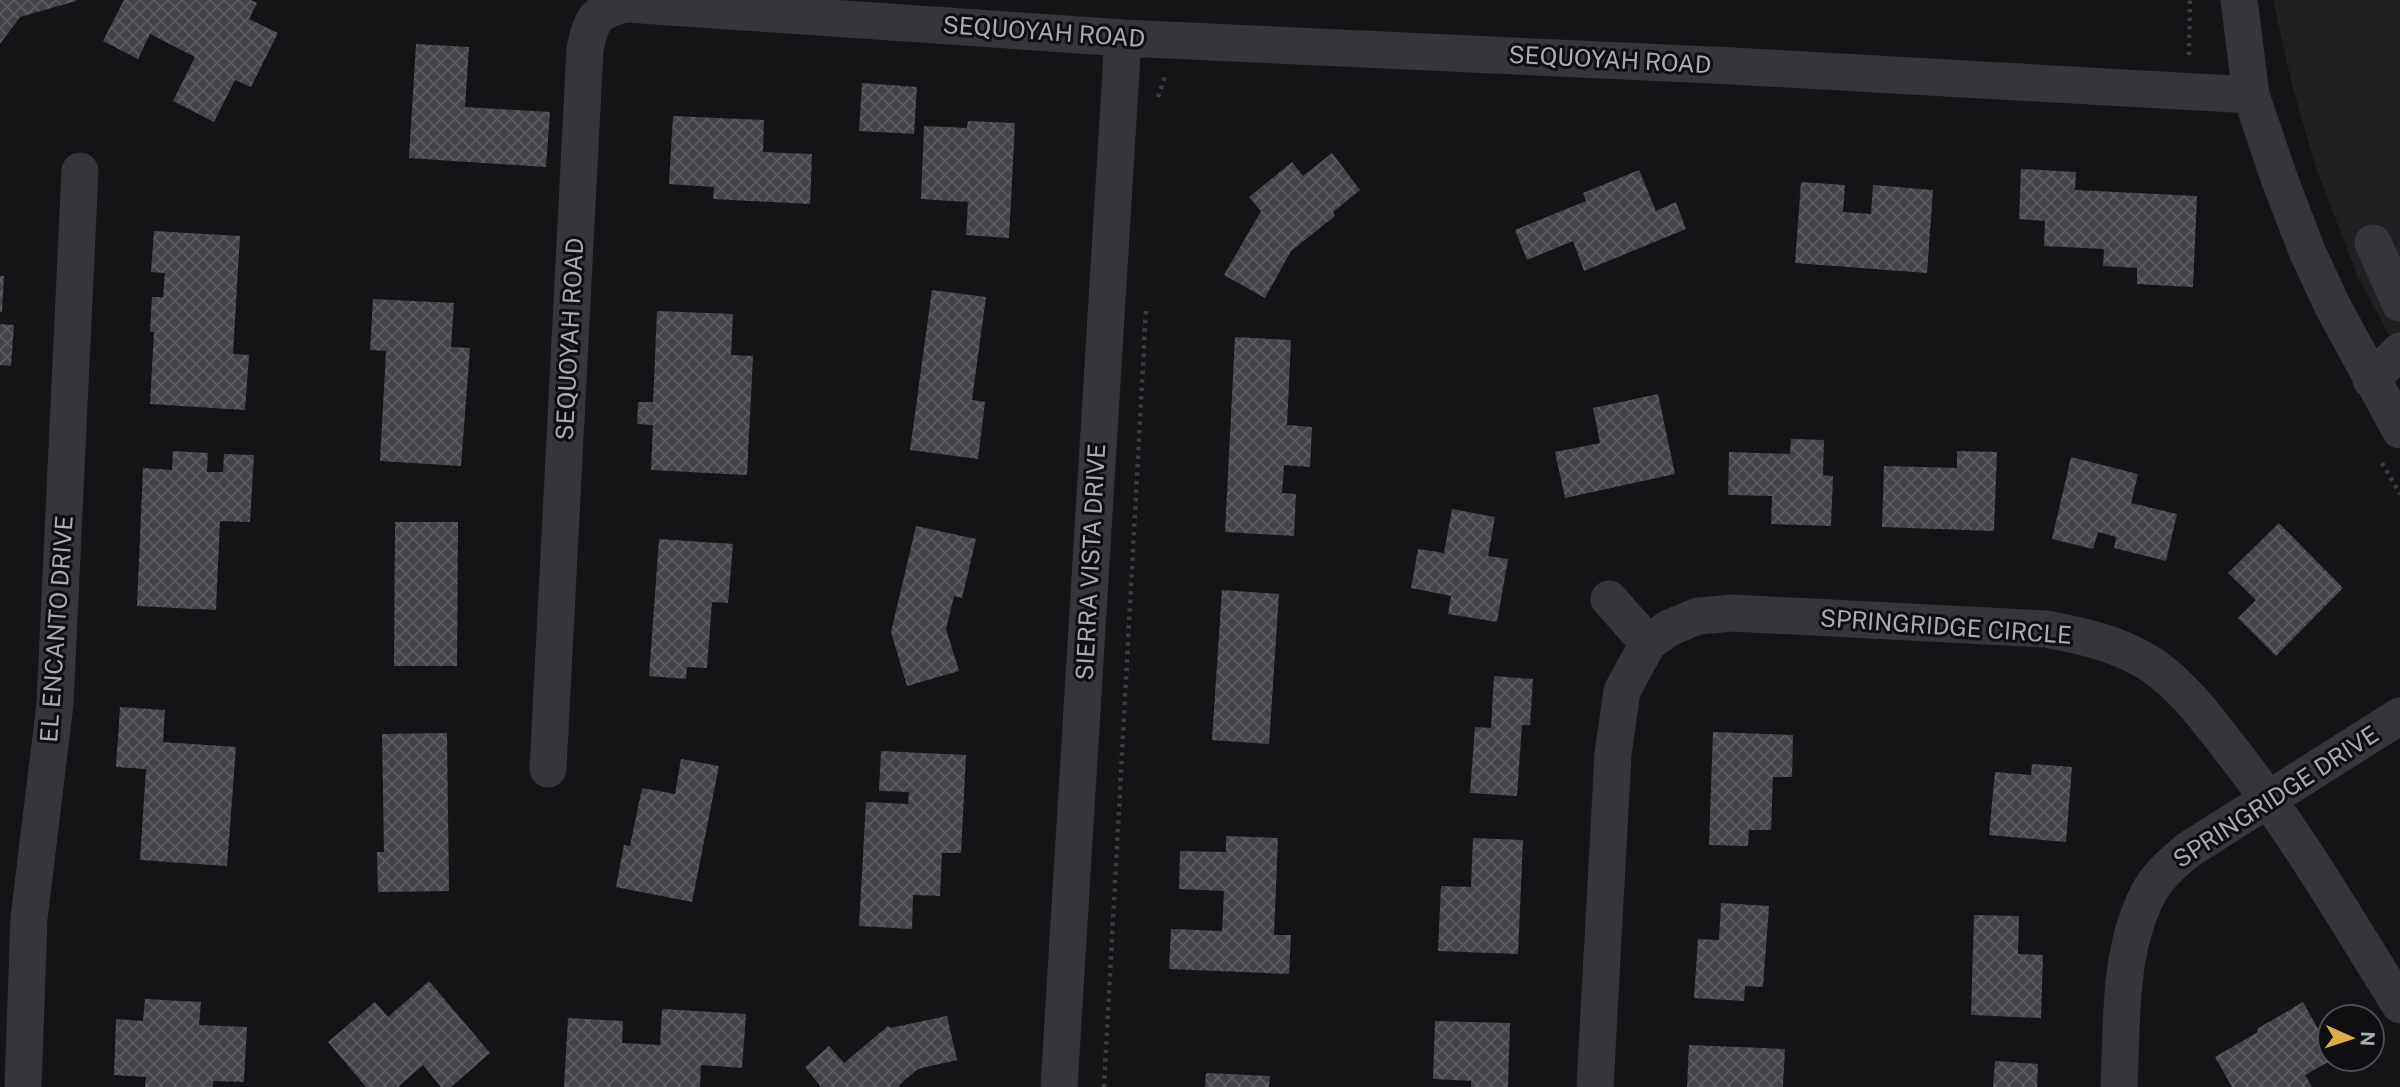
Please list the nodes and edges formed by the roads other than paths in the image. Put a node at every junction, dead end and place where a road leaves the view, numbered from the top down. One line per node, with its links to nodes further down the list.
1 (2239, 0): 3 (street)
2 (1123, 38): 3 (street, SEQUOYAH ROAD); 13 (street, SEQUOYAH ROAD); 17 (street, SIERRA VISTA DRIVE)
3 (2250, 95): 8 (street)
4 (80, 171): 16 (street, EL ENCANTO DRIVE)
5 (2373, 243): 6 (street)
6 (2400, 303)
7 (2400, 351): 8 (street)
8 (2371, 380): 9 (street)
9 (2400, 430)
10 (1609, 599): 11 (street)
11 (1648, 643): 14 (street, SPRINGRIDGE CIRCLE); 18 (street, SPRINGRIDGE CIRCLE)
12 (2400, 716): 14 (street, SPRINGRIDGE DRIVE)
13 (548, 769)
14 (2269, 799): 15 (street, SPRINGRIDGE CIRCLE); 19 (street, SPRINGRIDGE DRIVE)
15 (2400, 1005)
16 (23, 1087)
17 (1059, 1087)
18 (1595, 1087)
19 (2119, 1087)

